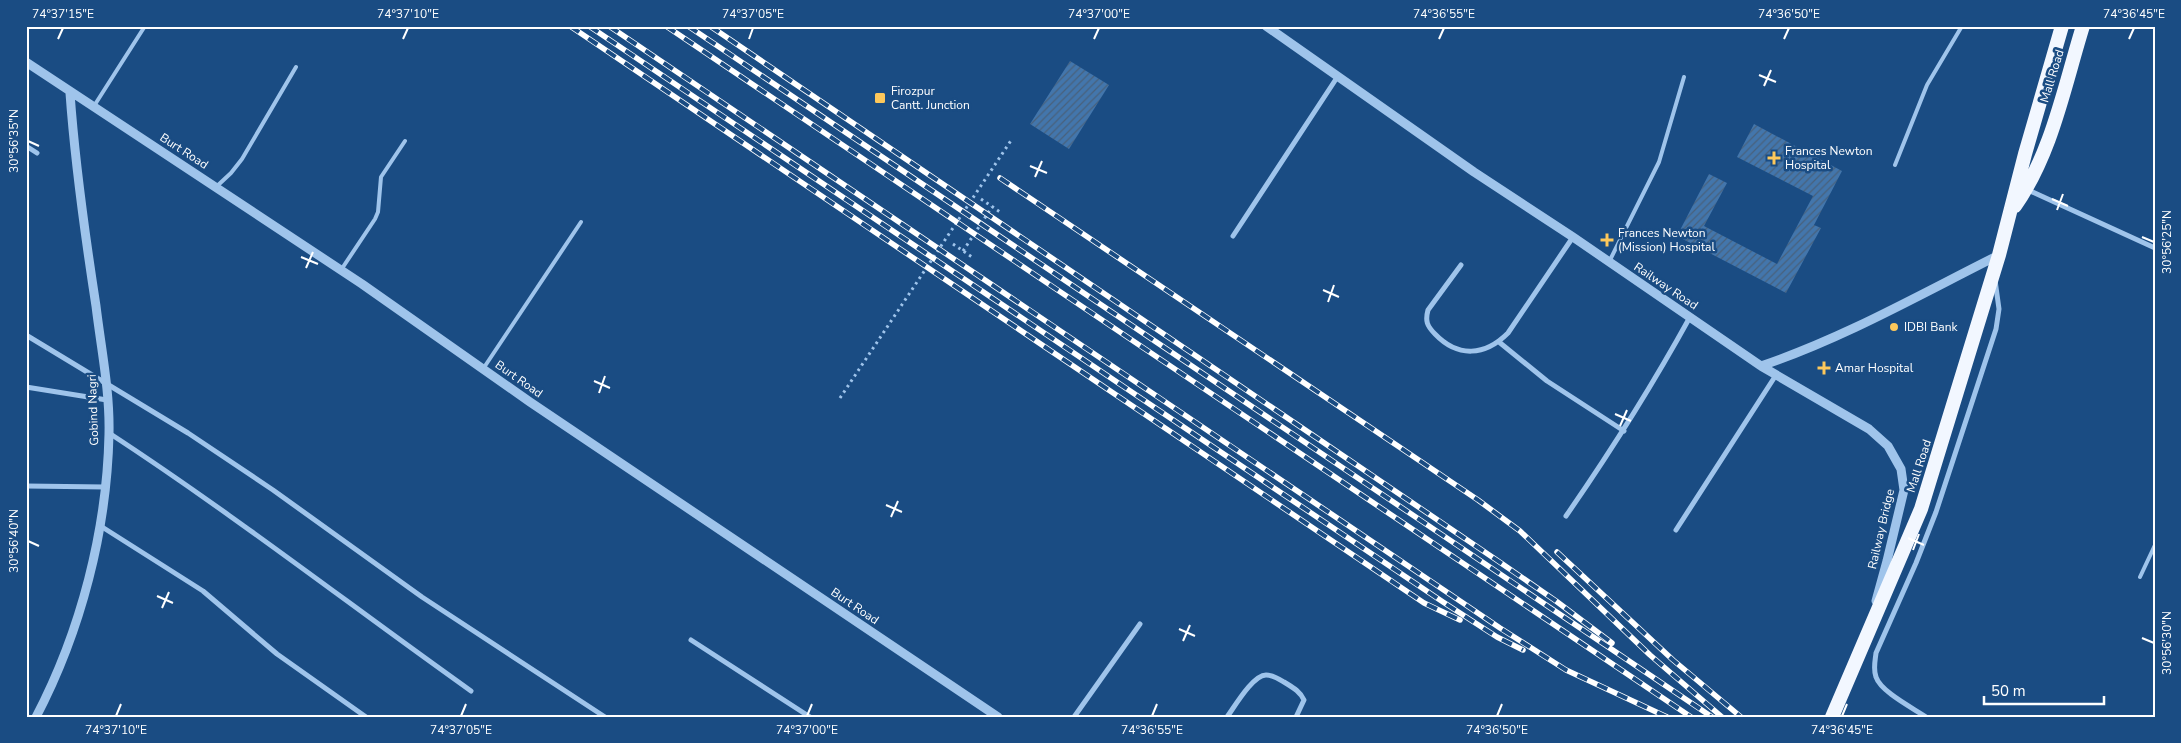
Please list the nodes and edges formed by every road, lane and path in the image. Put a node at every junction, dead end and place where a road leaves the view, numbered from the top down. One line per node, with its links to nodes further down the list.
1 (145, 26): 11 (lane)
2 (1266, 26): 8 (street, Railway Road)
3 (1962, 26): 16 (lane)
4 (2062, 26): 22 (highway, Mall Road)
5 (2083, 26): 18 (highway, Mall Road)
6 (26, 62): 10 (street, Burt Road)
7 (296, 67): 17 (lane)
8 (1338, 76): 24 (street); 25 (street, Railway Road)
9 (1684, 77): 31 (lane)
10 (70, 93): 11 (street, Burt Road); 41 (street, Gobind Nagri)
11 (93, 108): 17 (street, Burt Road)
12 (1012, 139): 43 (path)
13 (405, 141): 33 (lane)
14 (26, 146): 15 (street)
15 (37, 153)
16 (1895, 165)
17 (216, 187): 33 (street, Burt Road)
18 (2027, 189): 22 (highway, Mall Road); 27 (street)
19 (981, 199): 20 (path)
20 (992, 206): 21 (path); 28 (path)
21 (1000, 212)
22 (2009, 215): 29 (highway, Mall Road)
23 (580, 222): 39 (lane)
24 (1233, 236)
25 (1573, 237): 31 (street, Railway Road); 37 (street)
26 (952, 244): 28 (path)
27 (2155, 248)
28 (963, 251): 30 (path)
29 (1999, 255): 34 (highway, Mall Road); 38 (street)
30 (972, 257)
31 (1609, 262): 35 (street, Railway Road)
32 (1461, 265): 37 (street)
33 (341, 270): 39 (street, Burt Road)
34 (1994, 274): 56 (highway, Mall Road); 67 (street)
35 (1690, 317): 38 (street, Railway Road); 45 (street)
36 (26, 334): 41 (street)
37 (1499, 342): 45 (street)
38 (1761, 366): 40 (street, Railway Bridge)
39 (483, 369): 62 (street, Burt Road)
40 (1776, 375): 51 (street); 56 (street, Railway Bridge)
41 (106, 382): 44 (street, Gobind Nagri); 60 (street)
42 (26, 387): 44 (street)
43 (840, 398)
44 (107, 400): 46 (street, Gobind Nagri)
45 (1624, 431): 49 (street)
46 (109, 433): 48 (street, Gobind Nagri); 57 (street)
47 (26, 486): 48 (street)
48 (105, 487): 50 (street, Gobind Nagri)
49 (1566, 516)
50 (99, 525): 58 (street, Gobind Nagri); 59 (street)
51 (1676, 530)
52 (2155, 546): 53 (lane)
53 (2140, 577)
54 (1140, 624): 63 (street)
55 (691, 640): 61 (street)
56 (1861, 649): 66 (highway, Mall Road)
57 (471, 691)
58 (36, 717)
59 (366, 717)
60 (605, 717)
61 (810, 717)
62 (998, 717)
63 (1074, 717)
64 (1228, 717): 65 (street)
65 (1296, 717)
66 (1832, 717)
67 (1926, 717)

